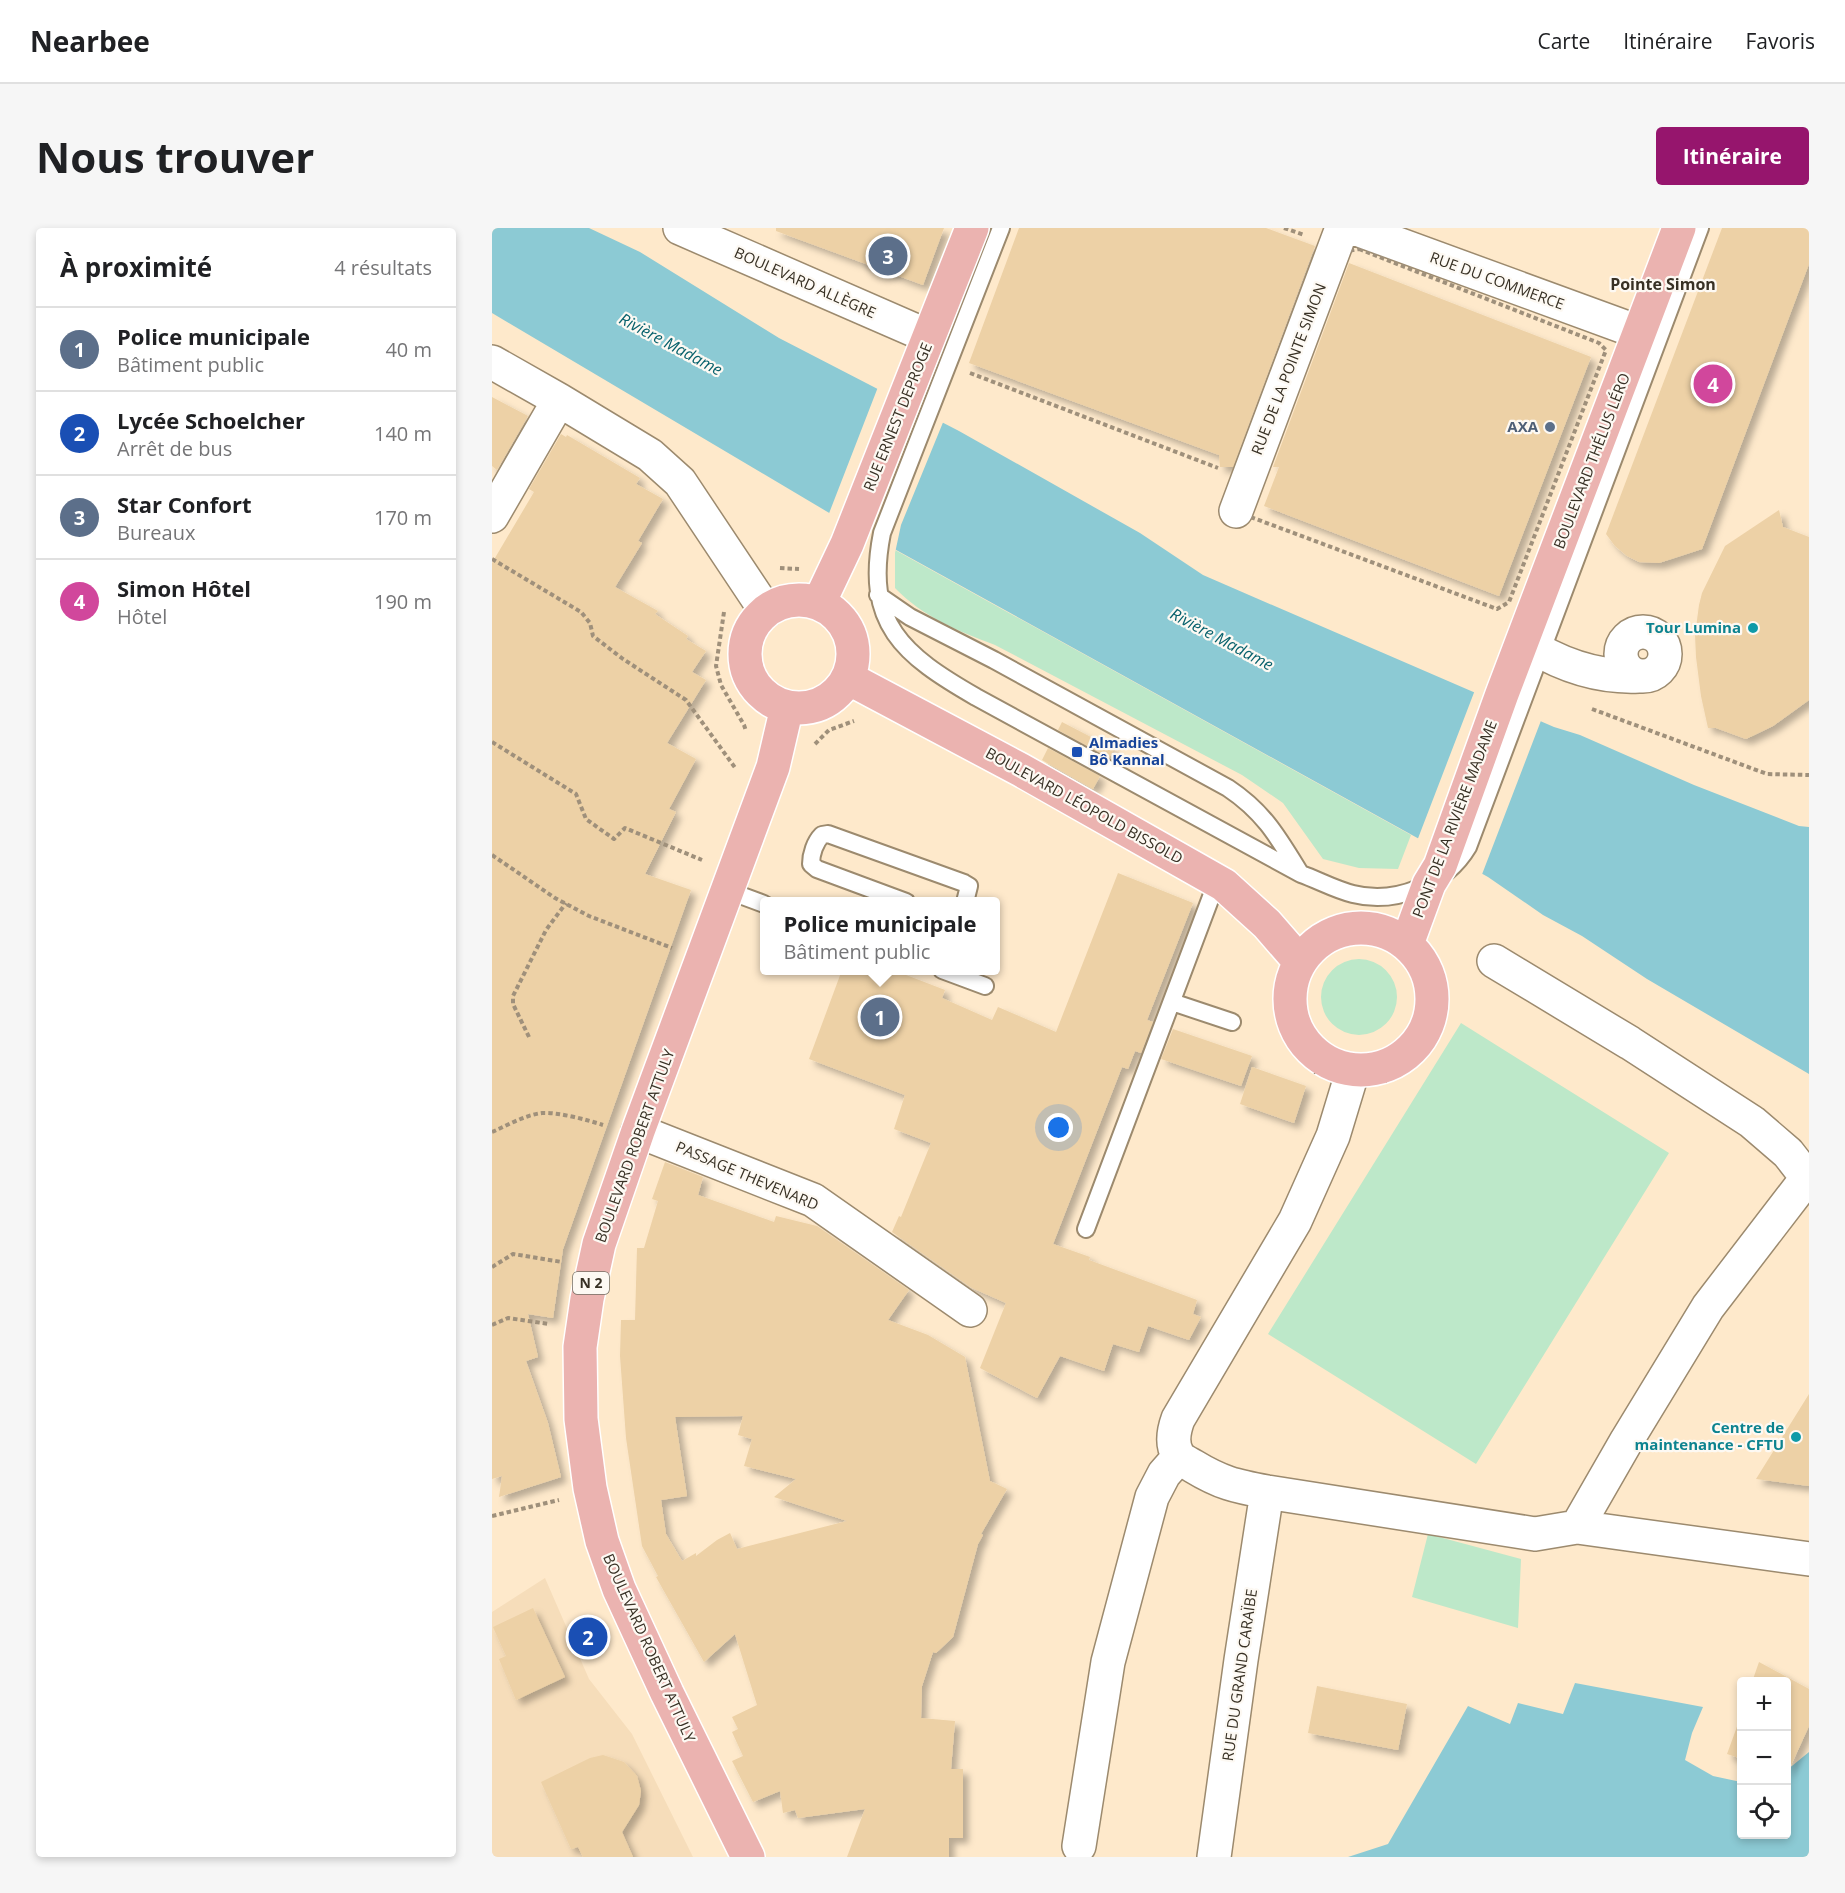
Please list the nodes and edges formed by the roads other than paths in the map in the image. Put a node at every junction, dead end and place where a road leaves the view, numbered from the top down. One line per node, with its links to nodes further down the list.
1 (680, 228): 9 (street, BOULEVARD ALLÈGRE)
2 (972, 228): 9 (main road, RUE ERNEST DEPROGE)
3 (1001, 228): 11 (lane)
4 (1342, 228): 13 (street, RUE DE LA POINTE SIMON)
5 (1354, 228): 8 (street, RUE DU COMMERCE)
6 (1679, 228): 8 (main road, BOULEVARD THÉLUS LÉRO)
7 (1700, 228): 18 (lane)
8 (1641, 333): 18 (main road, BOULEVARD THÉLUS LÉRO)
9 (930, 337): 11 (main road, RUE ERNEST DEPROGE)
10 (492, 363): 12 (street)
11 (923, 389): 15 (lane); 16 (main road, RUE ERNEST DEPROGE)
12 (559, 400): 14 (street); 17 (street)
13 (1236, 511)
14 (492, 516)
15 (878, 595): 23 (lane); 23 (lane)
16 (819, 603): 17 (main road); 19 (main road)
17 (765, 611): 21 (main road)
18 (1539, 651): 18 (street); 20 (main road, BOULEVARD THÉLUS LÉRO)
19 (848, 678): 21 (main road); 24 (main road, BOULEVARD LÉOPOLD BISSOLD)
20 (1512, 698): 22 (main road, PONT DE LA RIVIÈRE MADAME)
21 (787, 707): 26 (main road, BOULEVARD ROBERT ATTULY / N 2)
22 (1439, 873): 23 (lane); 31 (main road, PONT DE LA RIVIÈRE MADAME)
23 (1301, 874)
24 (1217, 881): 33 (main road, BOULEVARD LÉOPOLD BISSOLD); 36 (lane)
25 (862, 885): 27 (lane); 28 (lane); 29 (lane)
26 (729, 891): 30 (lane); 39 (main road, BOULEVARD ROBERT ATTULY / N 2)
27 (858, 897)
28 (893, 897)
29 (967, 897)
30 (760, 902)
31 (1421, 951): 33 (main road); 38 (main road)
32 (1494, 961): 40 (street)
33 (1289, 971): 38 (main road)
34 (955, 975): 35 (lane)
35 (985, 986)
36 (1172, 1002): 37 (lane); 41 (lane)
37 (1232, 1022)
38 (1367, 1077): 43 (street)
39 (624, 1129): 42 (street, PASSAGE THEVENARD); 48 (main road, BOULEVARD ROBERT ATTULY / N 2)
40 (1808, 1179): 45 (street)
41 (1086, 1228)
42 (970, 1310)
43 (1179, 1457): 44 (street); 47 (street)
44 (1267, 1492): 45 (street); 49 (street, RUE DU GRAND CARAÏBE)
45 (1577, 1527): 46 (street)
46 (1809, 1559)
47 (1079, 1846)
48 (748, 1857)
49 (1214, 1857)

